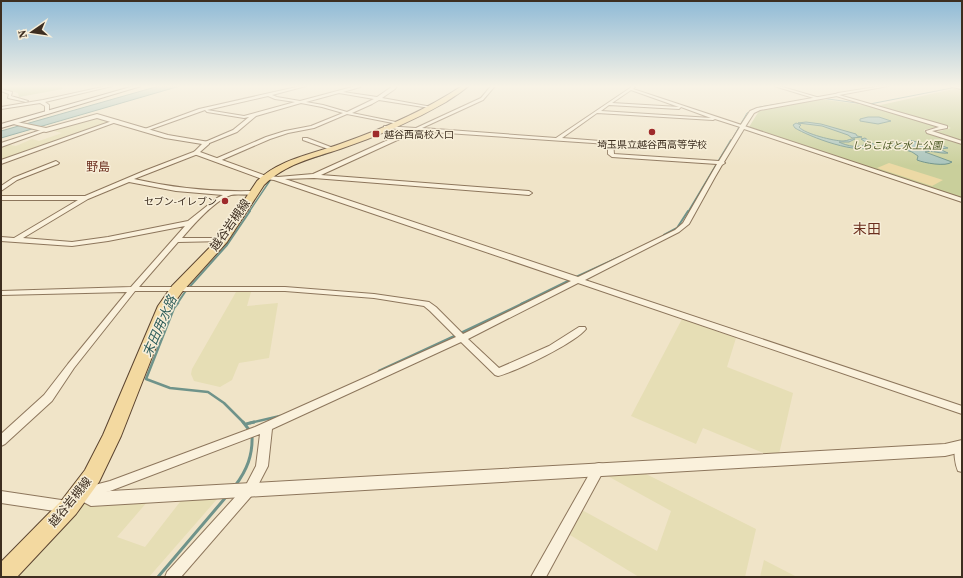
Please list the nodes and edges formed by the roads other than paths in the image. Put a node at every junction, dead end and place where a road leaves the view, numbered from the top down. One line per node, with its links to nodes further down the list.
1 (44, 113): 16 (main road)
2 (193, 113): 21 (street)
3 (225, 113): 13 (street)
4 (261, 113): 13 (street)
5 (347, 113): 19 (street); 30 (street)
6 (419, 113): 19 (main road, 越谷岩槻線)
7 (451, 113): 22 (street)
8 (595, 113): 23 (street)
9 (612, 113): 14 (street)
10 (704, 113): 14 (street)
11 (753, 113): 18 (street)
12 (897, 113): 26 (street)
13 (254, 115): 25 (street)
14 (724, 120): 18 (street)
15 (117, 122): 20 (street); 21 (street); 31 (street)
16 (12, 123): 17 (main road); 20 (street)
17 (1, 126)
18 (743, 126): 33 (street); 43 (street)
19 (392, 127): 22 (street); 28 (main road, 越谷岩槻線)
20 (43, 129): 27 (street)
21 (144, 130): 25 (street)
22 (413, 130): 23 (street); 34 (street)
23 (557, 139): 33 (street)
24 (305, 140): 28 (street)
25 (207, 143): 29 (street)
26 (962, 143)
27 (1, 145)
28 (333, 149): 35 (main road, 越谷岩槻線)
29 (196, 153): 30 (street); 36 (street)
30 (217, 160): 35 (street)
31 (1, 162)
32 (56, 163): 37 (street)
33 (722, 163): 49 (street)
34 (314, 176): 35 (street); 39 (street)
35 (271, 178): 38 (main road, 越谷岩槻線); 49 (street)
36 (130, 180): 40 (street); 42 (street)
37 (1, 189)
38 (253, 193): 40 (street); 48 (main road, 越谷岩槻線)
39 (529, 193)
40 (228, 194): 44 (street)
41 (1, 198): 42 (street)
42 (86, 198): 46 (street)
43 (962, 200)
44 (190, 223): 46 (street); 47 (street)
45 (1, 239): 46 (street)
46 (15, 240)
47 (178, 240): 48 (street); 50 (street)
48 (223, 240): 51 (main road, 越谷岩槻線)
49 (578, 280): 54 (street); 55 (street)
50 (133, 289): 51 (street); 52 (street); 57 (street)
51 (183, 289): 54 (street); 62 (main road, 越谷岩槻線)
52 (1, 293)
53 (582, 328): 54 (street)
54 (459, 336): 56 (street)
55 (962, 410)
56 (267, 426): 61 (street); 62 (street)
57 (1, 441)
58 (961, 447): 59 (street); 60 (street)
59 (962, 467)
60 (599, 468): 61 (street); 67 (street)
61 (250, 489): 62 (street); 66 (street)
62 (81, 493): 64 (main road, 越谷岩槻線)
63 (1, 497): 64 (street)
64 (69, 507): 65 (main road, 越谷岩槻線)
65 (2, 577)
66 (172, 577)
67 (538, 577)

